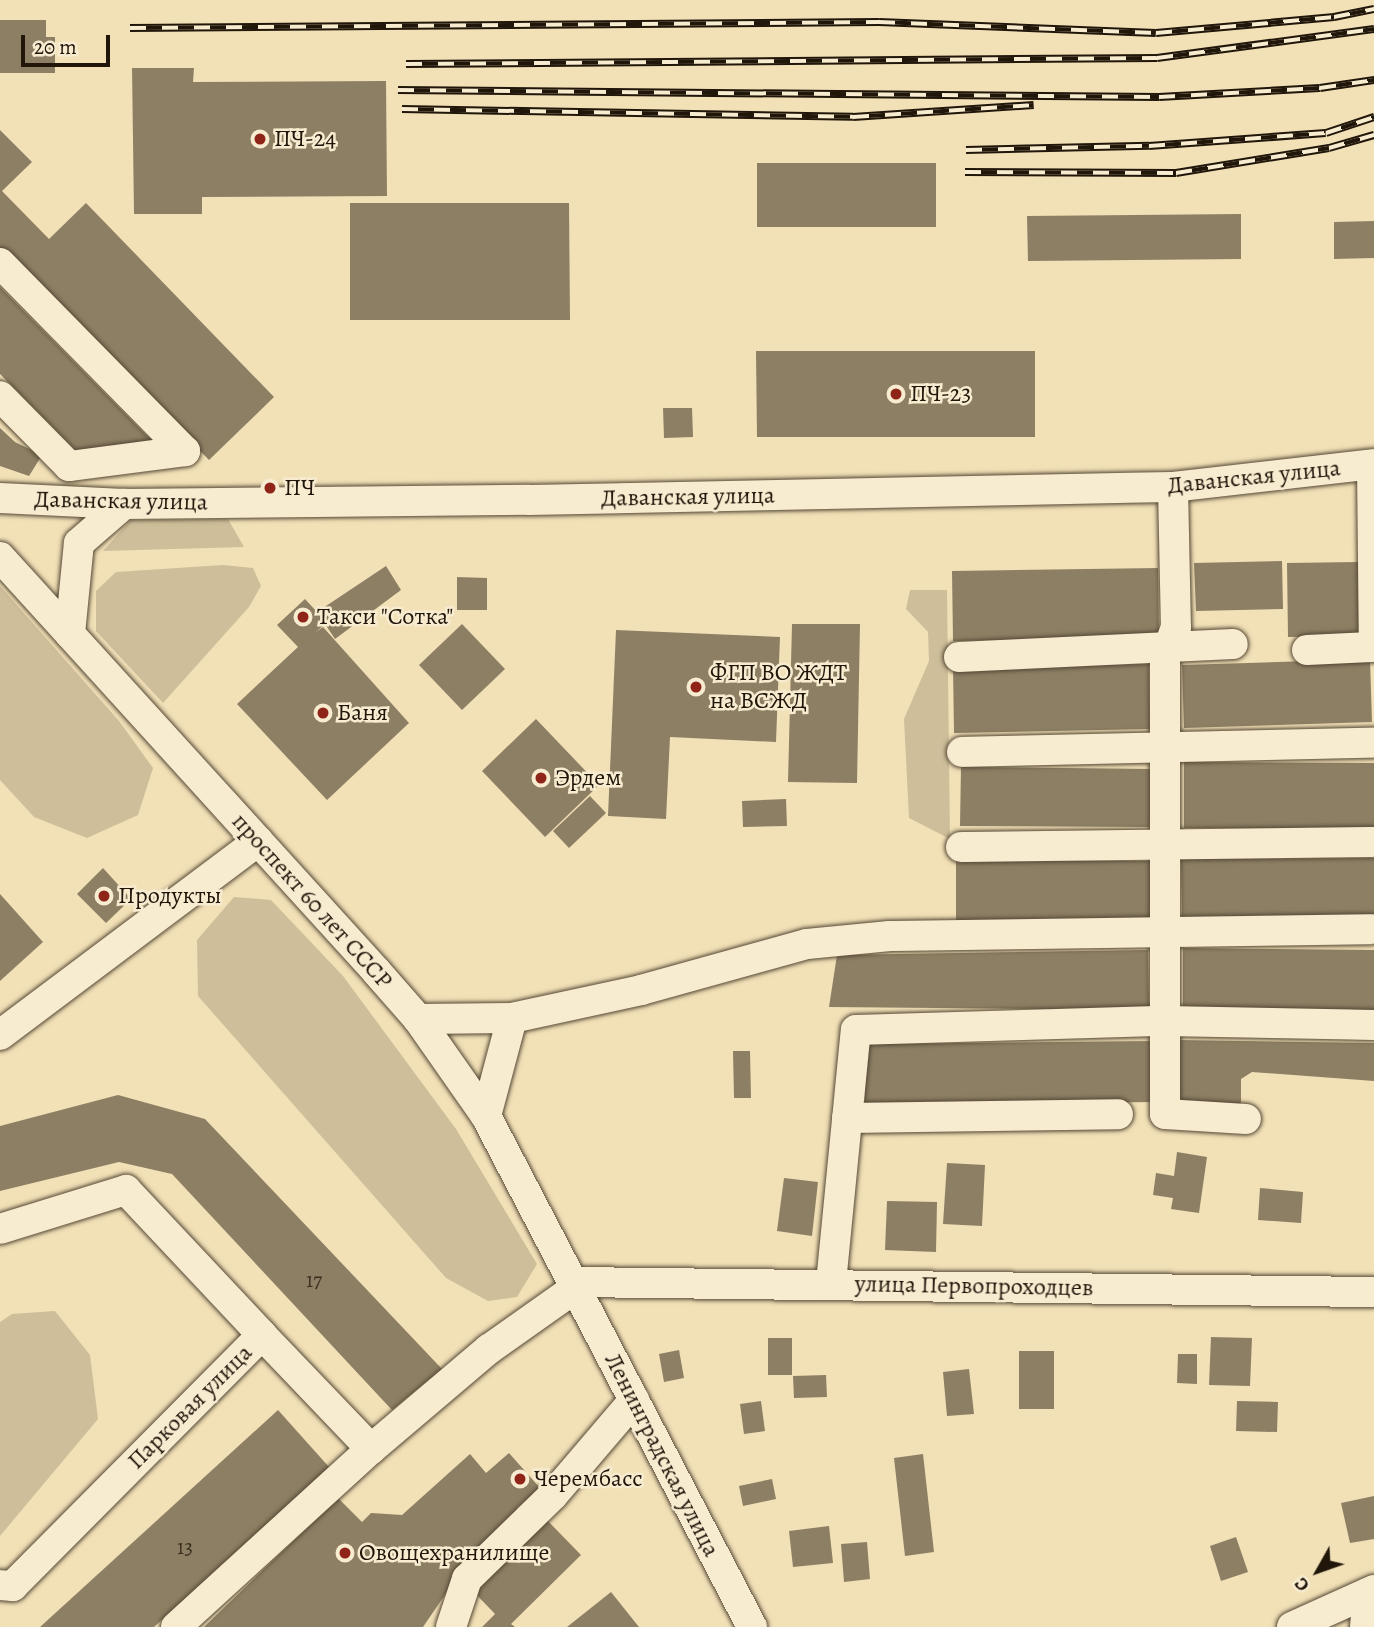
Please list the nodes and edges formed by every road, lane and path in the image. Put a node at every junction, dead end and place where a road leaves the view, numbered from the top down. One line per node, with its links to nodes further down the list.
1 (0, 263): 2 (street)
2 (0, 396)
3 (1373, 464): 4 (street, Даванская улица); 8 (street)
4 (1173, 487): 6 (street, Даванская улица); 11 (street)
5 (0, 498): 6 (street, Даванская улица)
6 (124, 504): 9 (street)
7 (0, 557): 9 (street, проспект 60 лет СССР)
8 (1373, 560): 12 (street)
9 (70, 634): 18 (street, проспект 60 лет СССР)
10 (1233, 644): 11 (street)
11 (1169, 647): 14 (street); 16 (street)
12 (1372, 647): 13 (street)
13 (1307, 650)
14 (959, 657)
15 (1374, 743): 16 (street)
16 (1165, 746): 17 (street); 20 (street)
17 (962, 752)
18 (258, 841): 25 (street, проспект 60 лет СССР); 28 (street)
19 (1374, 842): 20 (street)
20 (1165, 843): 21 (street); 23 (street)
21 (961, 847)
22 (1371, 929): 23 (street)
23 (1165, 935): 24 (street); 26 (street)
24 (512, 1018): 25 (street); 30 (street)
25 (418, 1019): 30 (street, проспект 60 лет СССР)
26 (1165, 1021): 27 (street); 31 (street); 32 (street)
27 (1374, 1025)
28 (0, 1035)
29 (1118, 1114): 31 (street)
30 (486, 1116): 35 (street, проспект 60 лет СССР)
31 (847, 1118): 34 (street)
32 (1246, 1119)
33 (0, 1229): 37 (street, Парковая улица)
34 (831, 1283): 35 (street, улица Первопроходцев); 36 (street, улица Первопроходцев)
35 (576, 1284): 38 (street, Ленинградская улица); 39 (street)
36 (1374, 1292)
37 (262, 1335): 39 (street); 41 (street, Парковая улица)
38 (634, 1401): 40 (street); 46 (street, Ленинградская улица)
39 (371, 1449): 43 (street)
40 (467, 1579): 44 (street); 45 (street)
41 (0, 1585)
42 (1371, 1592): 47 (street); 48 (street)
43 (176, 1627)
44 (436, 1627)
45 (451, 1627)
46 (752, 1627)
47 (1292, 1627)
48 (1365, 1627)

